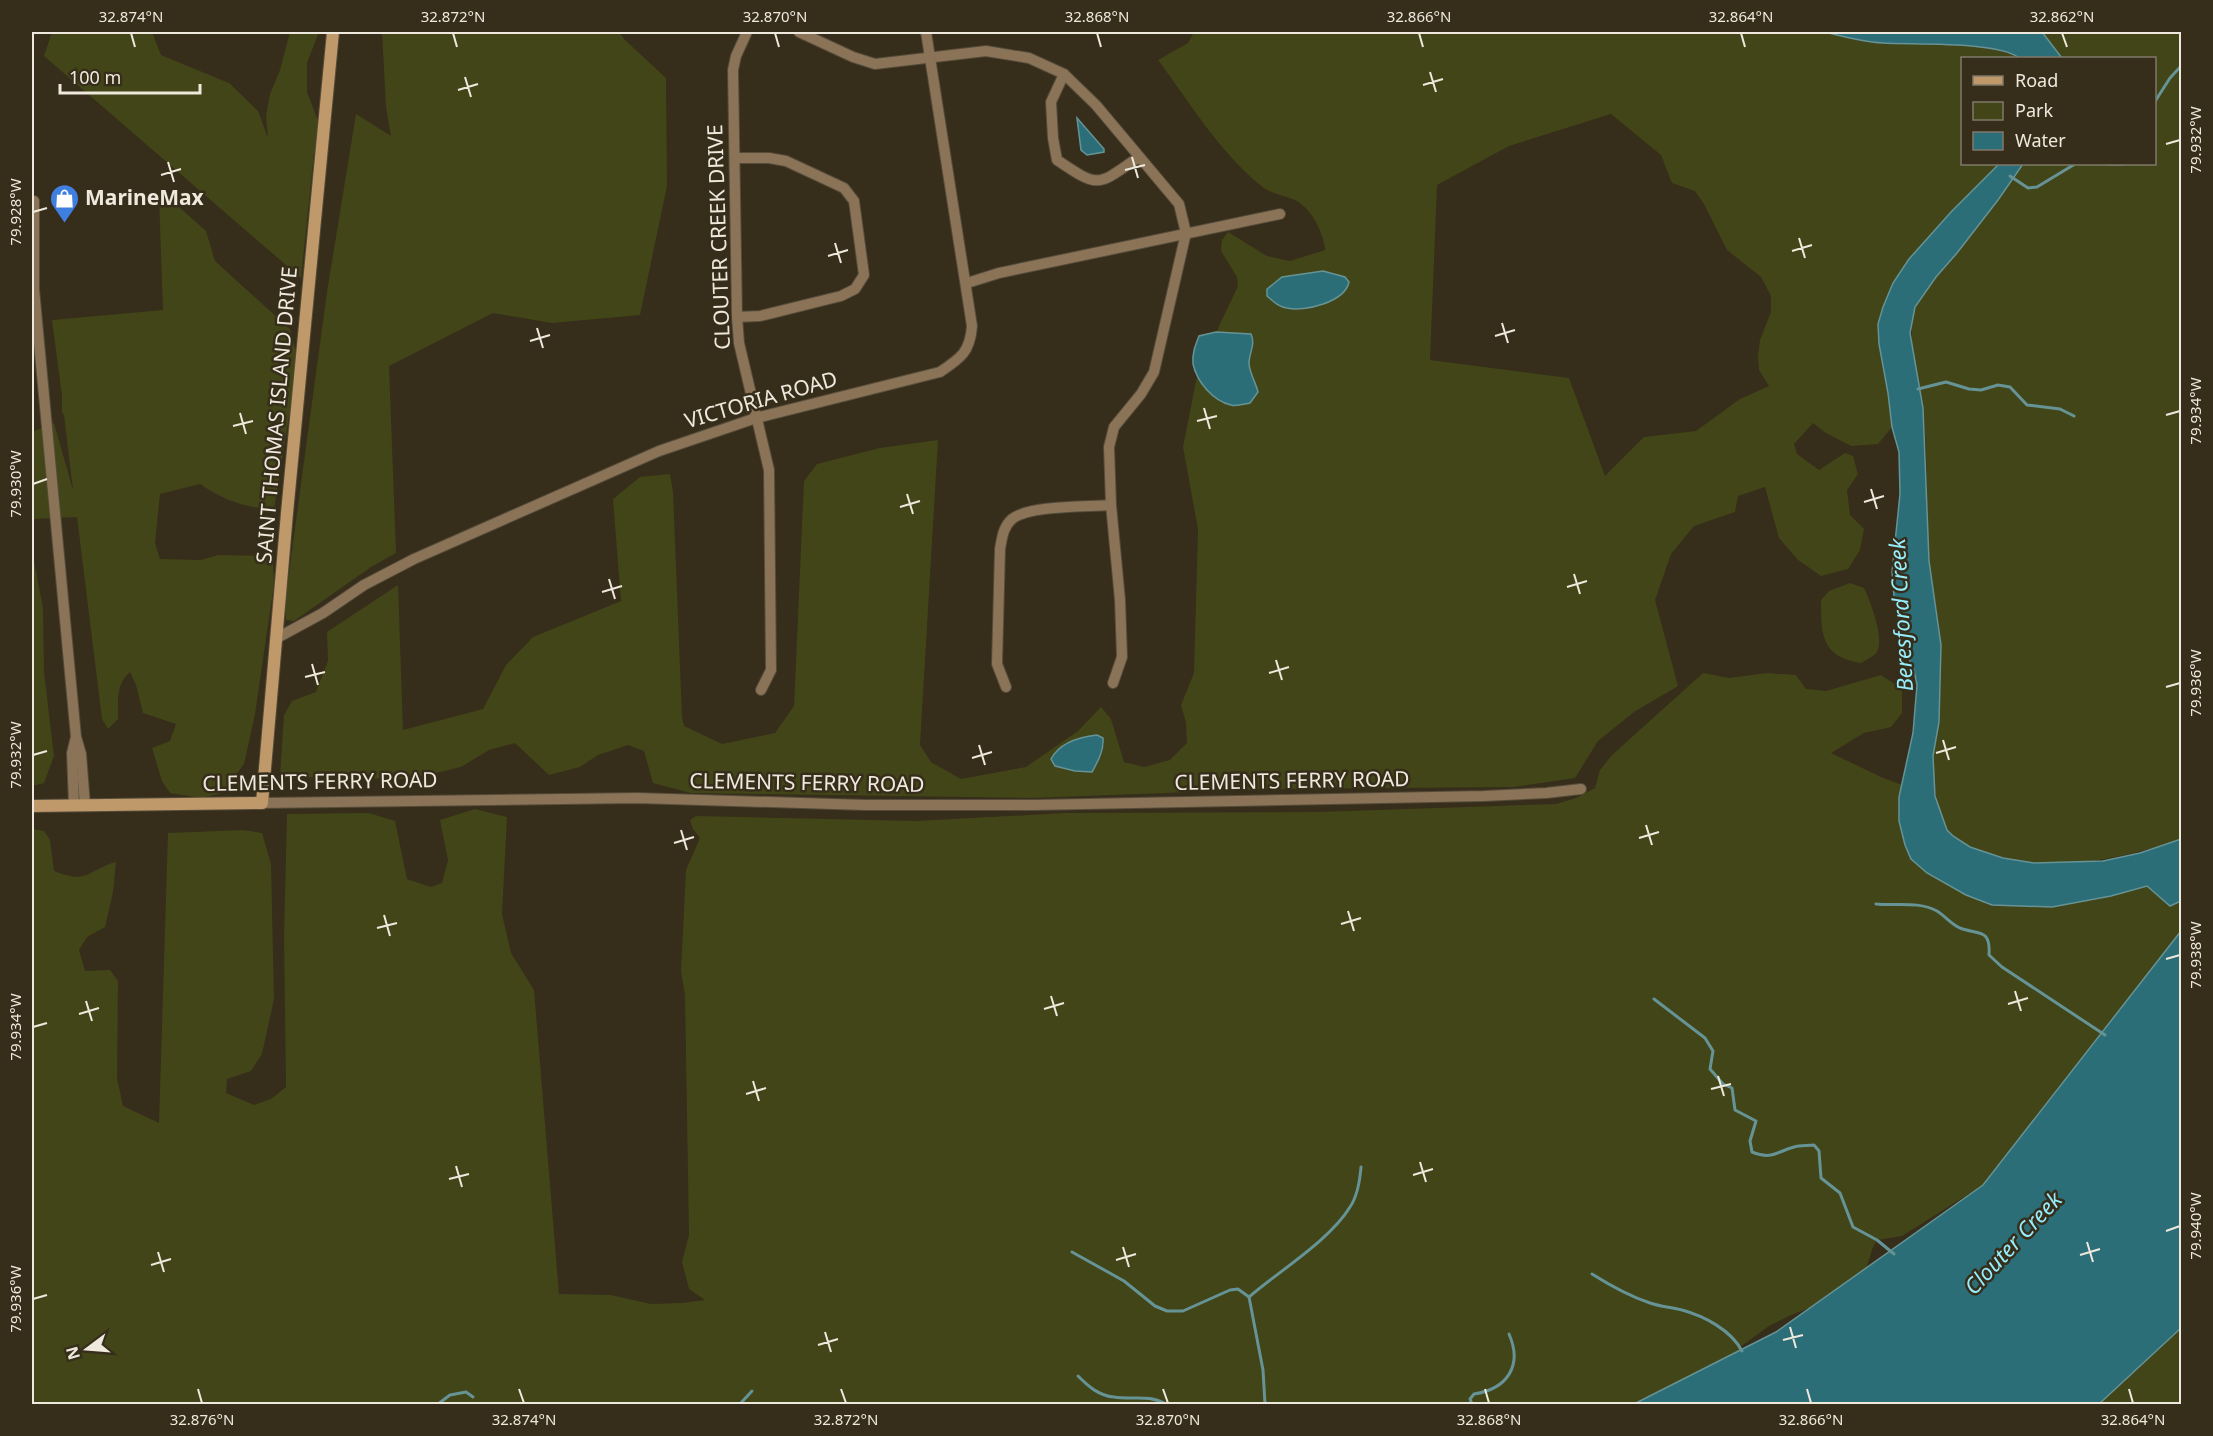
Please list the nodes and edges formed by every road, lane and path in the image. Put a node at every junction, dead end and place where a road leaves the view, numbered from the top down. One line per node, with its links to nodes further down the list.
1 (333, 32): 16 (main road, SAINT THOMAS ISLAND DRIVE)
2 (747, 32): 8 (street, CLOUTER CREEK DRIVE)
3 (799, 32): 5 (street)
4 (926, 32): 5 (street, VICTORIA ROAD)
5 (930, 57): 6 (street); 12 (street, VICTORIA ROAD)
6 (1064, 74): 7 (street); 7 (street)
7 (1139, 157): 11 (street)
8 (735, 158): 13 (street, CLOUTER CREEK DRIVE); 13 (street)
9 (34, 201): 22 (street)
10 (1280, 214): 11 (street)
11 (1186, 233): 12 (street); 15 (street)
12 (967, 283): 14 (street, VICTORIA ROAD)
13 (737, 317): 14 (street, CLOUTER CREEK DRIVE)
14 (756, 418): 16 (street, VICTORIA ROAD); 19 (street, CLOUTER CREEK DRIVE)
15 (1111, 505): 17 (street); 18 (street)
16 (277, 638): 21 (main road, SAINT THOMAS ISLAND DRIVE)
17 (1113, 683)
18 (1006, 687)
19 (760, 690)
20 (1581, 789): 21 (street, CLEMENTS FERRY ROAD)
21 (262, 803): 22 (main road, CLEMENTS FERRY ROAD)
22 (80, 805): 23 (main road, CLEMENTS FERRY ROAD)
23 (32, 806)

